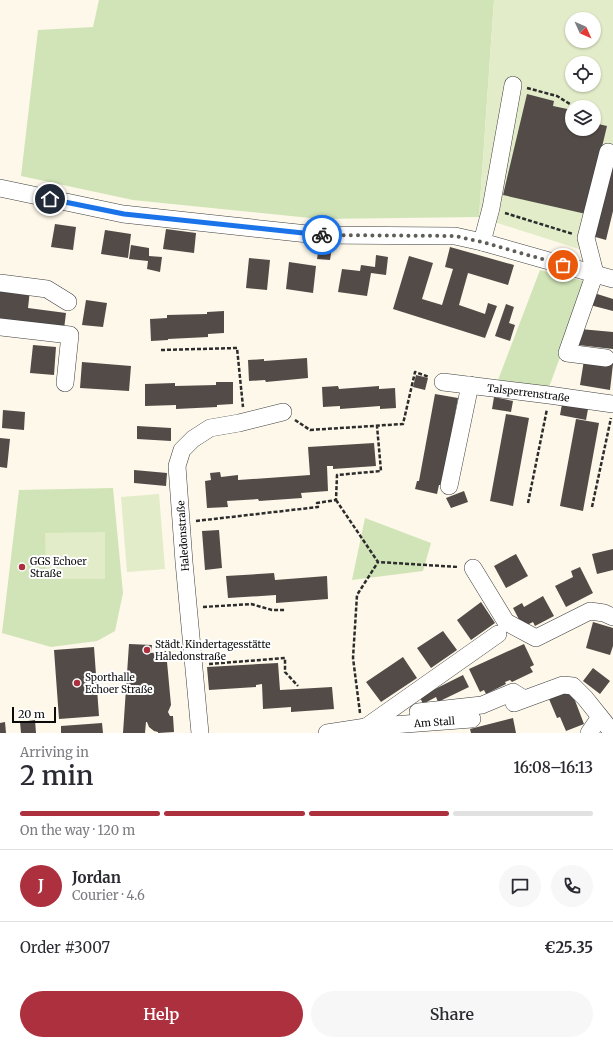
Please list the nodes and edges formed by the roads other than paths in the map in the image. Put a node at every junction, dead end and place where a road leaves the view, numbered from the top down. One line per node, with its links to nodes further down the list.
1 (512, 85): 4 (street)
2 (608, 152): 5 (street)
3 (0, 188): 4 (street)
4 (482, 242): 5 (street)
5 (595, 273): 6 (street); 10 (street)
6 (613, 279)
7 (0, 283): 8 (street)
8 (68, 302)
9 (0, 327): 12 (street)
10 (606, 358)
11 (443, 382): 13 (street, Talsperrenstraße)
12 (64, 384)
13 (470, 385): 14 (street, Talsperrenstraße); 16 (street)
14 (612, 410)
15 (283, 412): 24 (street, Haledonstraße)
16 (449, 486)
17 (473, 568): 18 (street)
18 (613, 617)
19 (498, 634): 23 (street)
20 (418, 712): 21 (street)
21 (600, 717): 26 (street); 27 (street)
22 (472, 719): 23 (street, Am Stall)
23 (364, 727): 25 (street, Am Stall)
24 (200, 733)
25 (327, 733)
26 (589, 733)
27 (613, 733)

